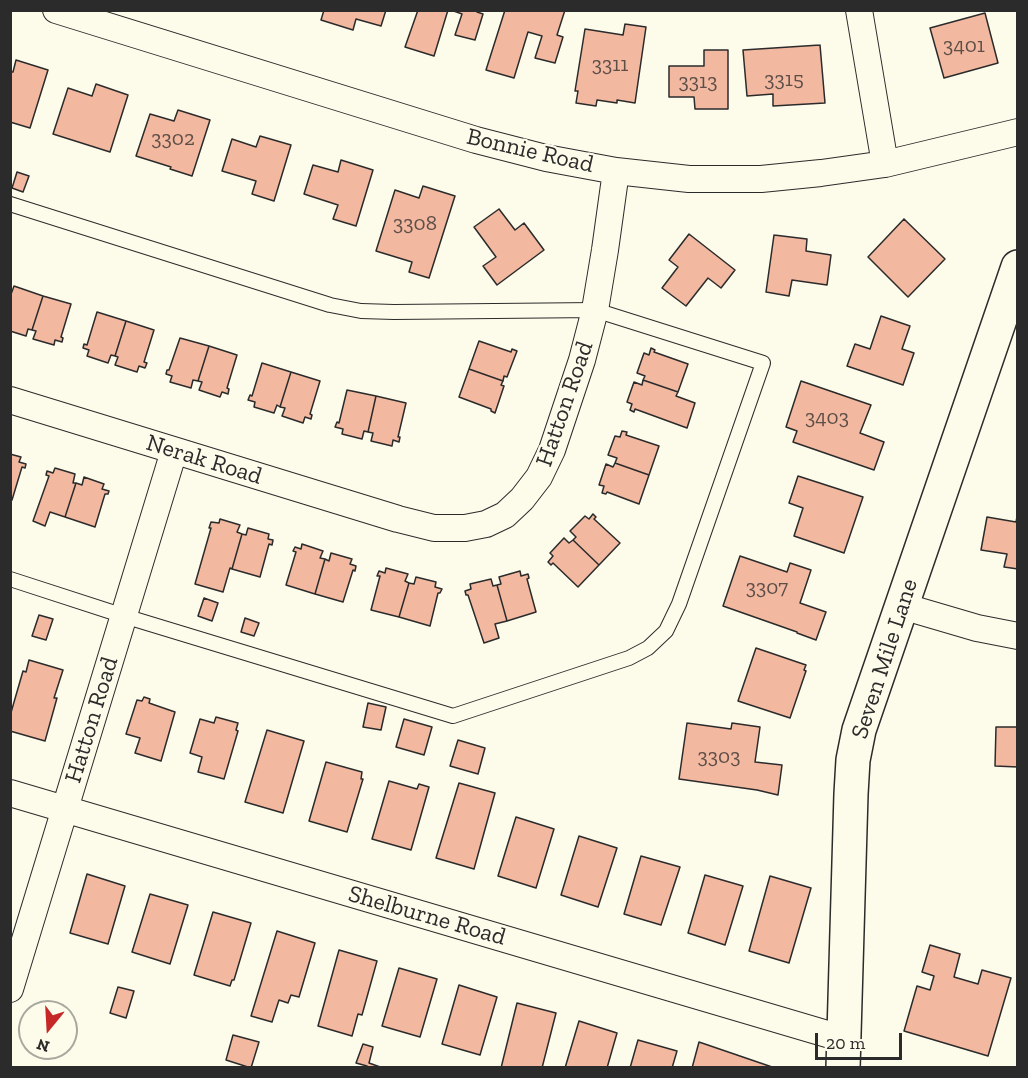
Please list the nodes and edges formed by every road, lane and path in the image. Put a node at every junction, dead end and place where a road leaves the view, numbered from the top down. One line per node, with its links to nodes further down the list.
1 (56, 10): 3 (street, Bonnie Road)
2 (859, 10): 5 (street)
3 (82, 14): 6 (street, Bonnie Road)
4 (1017, 132): 5 (street, Bonnie Road)
5 (885, 164): 6 (street, Bonnie Road)
6 (616, 171): 9 (street, Hatton Road)
7 (10, 204): 9 (lane)
8 (1017, 267): 14 (street, Seven Mile Lane)
9 (595, 310): 12 (street, Hatton Road); 15 (lane)
10 (10, 400): 11 (street, Nerak Road)
11 (174, 451): 12 (street, Nerak Road); 15 (street, Hatton Road)
12 (398, 519)
13 (10, 579): 15 (lane)
14 (902, 606): 16 (street); 20 (street, Seven Mile Lane)
15 (124, 616): 18 (street, Hatton Road)
16 (1017, 636)
17 (10, 793): 18 (street, Shelburne Road)
18 (65, 809): 19 (street, Hatton Road); 20 (street, Shelburne Road)
19 (10, 989)
20 (843, 1053)

